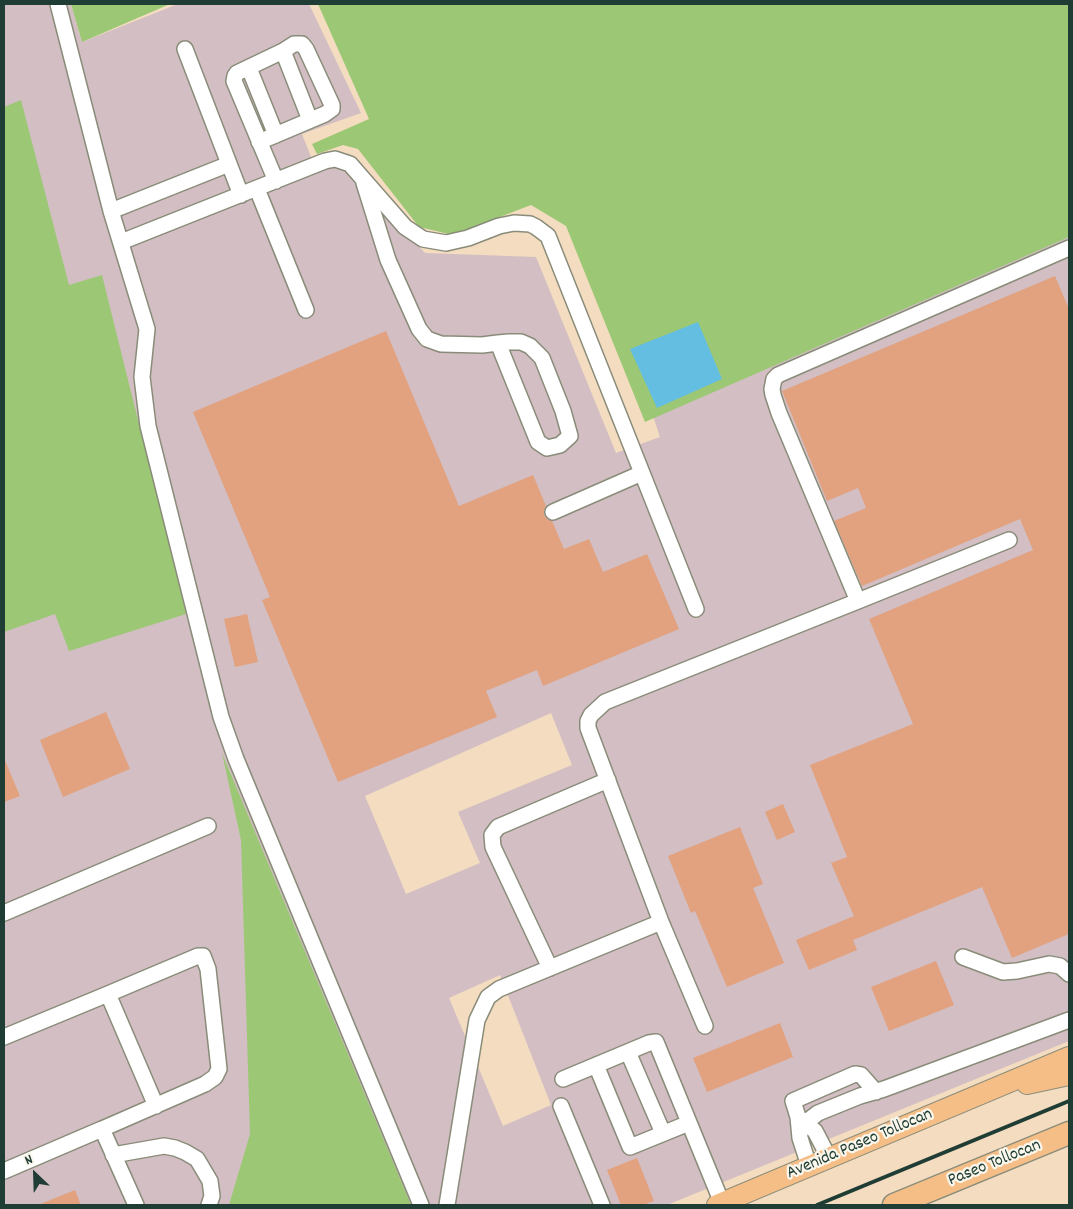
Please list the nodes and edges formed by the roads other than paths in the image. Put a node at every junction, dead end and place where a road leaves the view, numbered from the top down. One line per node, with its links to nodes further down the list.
1 (58, 4): 13 (street)
2 (185, 49): 8 (street)
3 (283, 52): 4 (street); 5 (street); 5 (street)
4 (249, 68): 6 (street); 7 (street)
5 (310, 120): 6 (street)
6 (276, 135): 7 (street)
7 (259, 142): 10 (street)
8 (229, 164): 12 (street); 13 (street)
9 (362, 177): 10 (street); 17 (street); 18 (street)
10 (276, 181): 11 (street)
11 (257, 189): 12 (street); 16 (street)
12 (241, 195): 14 (street)
13 (111, 211): 14 (street)
14 (121, 242): 55 (street)
15 (1069, 248): 21 (street)
16 (306, 310)
17 (498, 343): 17 (street)
18 (642, 473): 19 (street); 22 (street)
19 (552, 512)
20 (1009, 540): 21 (street)
21 (858, 601): 23 (street)
22 (696, 609)
23 (608, 780): 26 (street); 28 (street)
24 (208, 826): 25 (street)
25 (4, 913)
26 (661, 922): 28 (street); 32 (street)
27 (963, 957): 29 (street)
28 (550, 968): 56 (street)
29 (1069, 974)
30 (108, 994): 33 (street); 41 (street); 41 (street)
31 (1069, 1020): 40 (street)
32 (705, 1026)
33 (4, 1037)
34 (628, 1052): 36 (street); 44 (street); 47 (street)
35 (1069, 1057): 39 (main road, Avenida Paseo Tollocan)
36 (596, 1065): 38 (street); 47 (street)
37 (1069, 1075): 39 (main road, Avenida Paseo Tollocan)
38 (563, 1079)
39 (1003, 1084): 49 (main road, Avenida Paseo Tollocan)
40 (876, 1092): 43 (street); 43 (street)
41 (156, 1106): 45 (street)
42 (561, 1106): 57 (street)
43 (801, 1122): 49 (street); 50 (street)
44 (689, 1123): 47 (street); 52 (street)
45 (102, 1129): 48 (street); 51 (street)
46 (1069, 1133): 58 (highway, Paseo Tollocan)
47 (663, 1134)
48 (113, 1155): 53 (street); 54 (street)
49 (829, 1158): 50 (main road, Avenida Paseo Tollocan)
50 (809, 1166): 52 (main road, Avenida Paseo Tollocan)
51 (4, 1171)
52 (719, 1204)
53 (136, 1205)
54 (209, 1205)
55 (421, 1205)
56 (447, 1205)
57 (602, 1205)
58 (894, 1205)

